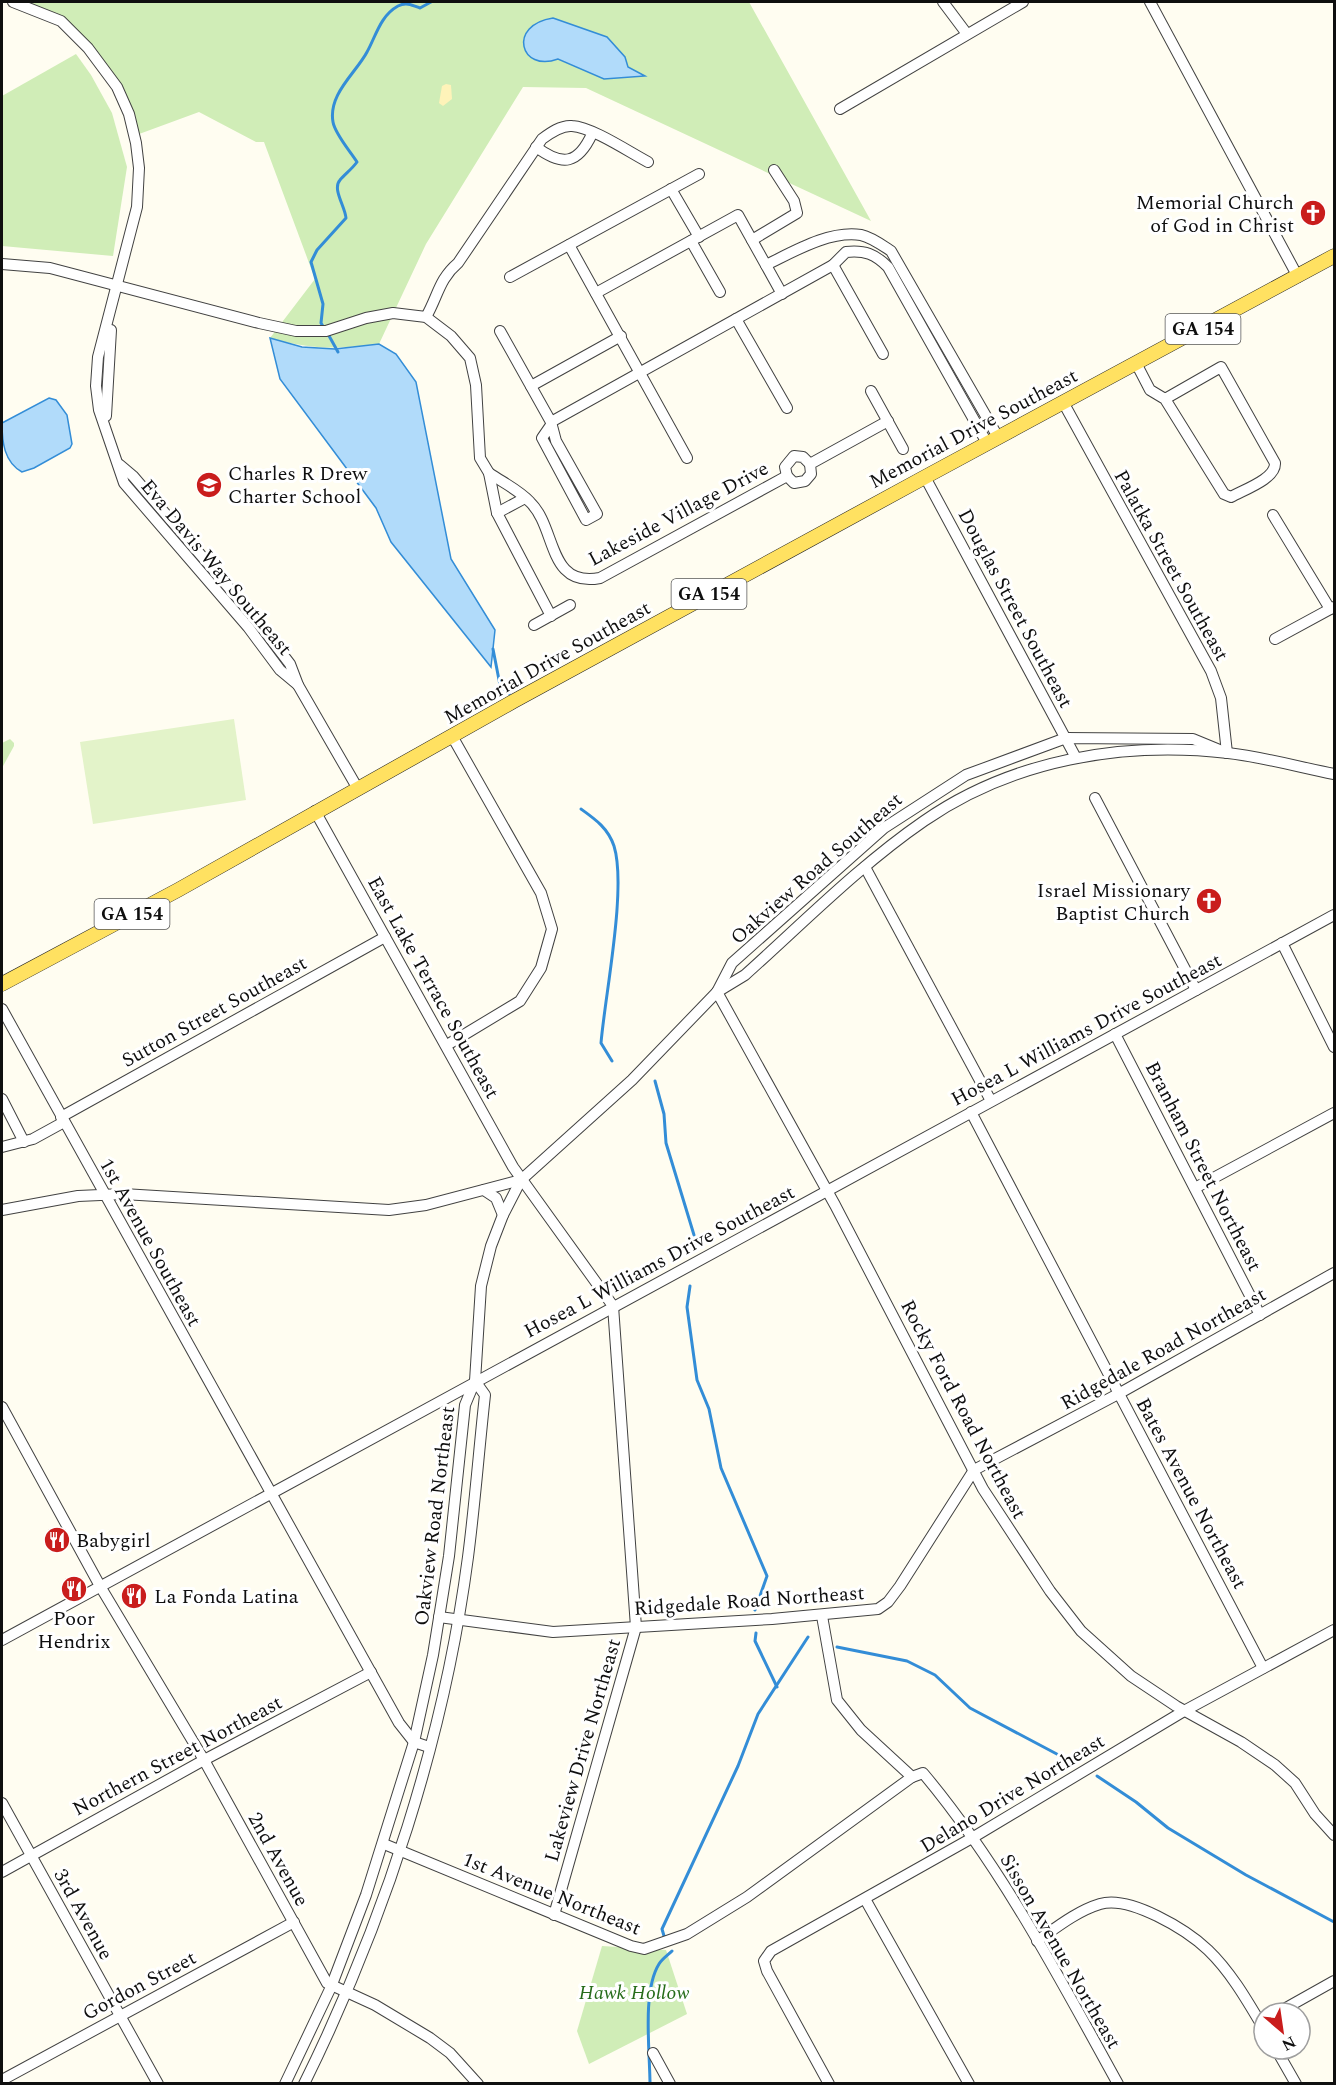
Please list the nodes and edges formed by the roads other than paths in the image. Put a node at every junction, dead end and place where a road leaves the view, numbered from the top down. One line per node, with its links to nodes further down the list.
1 (13, 2): 24 (street, Eva Davis Way Southeast)
2 (943, 2): 5 (street)
3 (1023, 2): 5 (street)
4 (1150, 2): 23 (street)
5 (967, 34): 6 (street)
6 (840, 109)
7 (592, 134): 8 (street); 8 (street); 9 (street)
8 (536, 147): 28 (street)
9 (648, 162)
10 (774, 170): 15 (street)
11 (699, 174): 12 (street)
12 (671, 189): 14 (street); 16 (street)
13 (842, 237): 17 (street); 20 (street); 42 (street)
14 (695, 239): 15 (street); 25 (street); 26 (street)
15 (752, 240): 20 (street)
16 (569, 244): 22 (street); 26 (street)
17 (846, 252): 21 (street); 42 (street)
18 (1335, 256): 23 (main road, Memorial Drive Southeast / GA 154)
19 (2, 264): 24 (street)
20 (766, 265): 27 (street)
21 (833, 265): 27 (street); 32 (street)
22 (510, 277)
23 (1298, 277): 33 (main road, Memorial Drive Southeast / GA 154)
24 (117, 287): 28 (street); 63 (street, Eva Davis Way Southeast)
25 (720, 292)
26 (597, 293): 31 (street)
27 (782, 294): 29 (street)
28 (426, 317): 46 (street)
29 (736, 318): 34 (street); 39 (street)
30 (500, 331): 35 (street)
31 (621, 336): 34 (street); 35 (street)
32 (883, 354)
33 (1136, 363): 37 (street); 38 (main road, Memorial Drive Southeast / GA 154)
34 (641, 372): 41 (street); 44 (street)
35 (531, 386): 41 (street)
36 (871, 391): 40 (street)
37 (1166, 399): 37 (street)
38 (1063, 402): 42 (main road, Memorial Drive Southeast / GA 154); 60 (street, Palatka Street Southeast)
39 (787, 408)
40 (888, 421): 43 (street); 45 (street, Lakeside Village Drive)
41 (551, 424): 52 (street)
42 (992, 440): 48 (main road, Memorial Drive Southeast / GA 154)
43 (903, 449)
44 (687, 458)
45 (810, 464): 47 (street, Lakeside Village Drive); 47 (street, Lakeside Village Drive)
46 (489, 473): 49 (street, Lakeside Village Drive); 50 (street)
47 (787, 476): 49 (street, Lakeside Village Drive)
48 (925, 477): 58 (main road, Memorial Drive Southeast / GA 154); 59 (street, Douglas Street Southeast)
49 (525, 498): 50 (street)
50 (497, 513): 55 (street)
51 (1274, 515): 54 (street)
52 (586, 520)
53 (570, 605): 55 (street)
54 (1332, 608): 57 (street)
55 (551, 616): 56 (street)
56 (534, 625)
57 (1275, 639)
58 (452, 736): 63 (main road, Memorial Drive Southeast / GA 154); 75 (street)
59 (1066, 738): 60 (street, Oakview Road Southeast); 61 (street, Douglas Street Southeast); 72 (street, Oakview Road Southeast)
60 (1227, 753): 61 (street, Oakview Road Southeast); 62 (street, Oakview Road Southeast)
61 (1075, 756): 66 (street, Oakview Road Southeast)
62 (1335, 774)
63 (358, 789): 65 (main road, Memorial Drive Southeast / GA 154)
64 (1095, 798): 71 (street)
65 (315, 811): 68 (street, East Lake Terrace Southeast); 70 (main road, Memorial Drive Southeast / GA 154)
66 (865, 867): 72 (street, Oakview Road Southeast); 78 (street)
67 (1335, 915): 69 (street, Hosea L Williams Drive Southeast)
68 (385, 938): 75 (street, East Lake Terrace Southeast); 81 (street, Sutton Street Southeast)
69 (1282, 943): 71 (street, Hosea L Williams Drive Southeast); 76 (street)
70 (2, 984)
71 (1196, 990): 74 (street, Hosea L Williams Drive Southeast)
72 (717, 992): 84 (street, Oakview Road Southeast); 87 (street, Rocky Ford Road Northeast)
73 (2, 1009): 81 (street, 1st Avenue Southeast)
74 (1115, 1034): 78 (street, Hosea L Williams Drive Southeast); 85 (street, Branham Street Northeast)
75 (447, 1045): 84 (street, East Lake Terrace Southeast)
76 (1335, 1047)
77 (2, 1099): 82 (street)
78 (991, 1101): 79 (street, Hosea L Williams Drive Southeast)
79 (971, 1112): 87 (street, Hosea L Williams Drive Southeast); 95 (street, Bates Avenue Northeast)
80 (1335, 1113): 85 (street)
81 (63, 1119): 82 (street, Sutton Street Southeast); 88 (street, 1st Avenue Southeast)
82 (24, 1142): 83 (street, Sutton Street Southeast)
83 (2, 1147)
84 (521, 1180): 86 (street); 90 (street, Oakview Road Southeast); 92 (street, East Lake Terrace Southeast)
85 (1195, 1188): 93 (street, Branham Street Northeast)
86 (484, 1190): 88 (street); 90 (street)
87 (827, 1190): 92 (street, Hosea L Williams Drive Southeast); 97 (street, Rocky Ford Road Northeast)
88 (103, 1194): 89 (street); 98 (street, 1st Avenue Southeast)
89 (2, 1210)
90 (503, 1215): 94 (street, Oakview Road Southeast)
91 (1335, 1273): 93 (street, Ridgedale Road Northeast)
92 (614, 1306): 94 (street, Hosea L Williams Drive Southeast); 103 (street, Lakeview Drive Northeast)
93 (1260, 1315): 95 (street, Ridgedale Road Northeast)
94 (475, 1381): 98 (street, Hosea L Williams Drive Southeast); 101 (street, Oakview Road Northeast); 102 (street, Oakview Road Northeast)
95 (1120, 1394): 97 (street, Ridgedale Road Northeast); 106 (street, Bates Avenue Northeast)
96 (2, 1407): 99 (street, 2nd Avenue)
97 (975, 1470): 100 (street, Ridgedale Road Northeast); 108 (street, Rocky Ford Road Northeast)
98 (270, 1493): 99 (street, Hosea L Williams Drive Southeast); 107 (street)
99 (100, 1586): 105 (street, Hosea L Williams Drive Southeast); 111 (street, 2nd Avenue)
100 (822, 1616): 103 (street, Ridgedale Road Northeast); 112 (street)
101 (439, 1617): 102 (street, Ridgedale Road Northeast); 109 (street, Oakview Road Northeast)
102 (456, 1620): 103 (street, Ridgedale Road Northeast); 110 (street, Oakview Road Northeast)
103 (636, 1627): 121 (street, Lakeview Drive Northeast)
104 (1335, 1630): 106 (street, Delano Drive Northeast)
105 (2, 1640)
106 (1263, 1668): 108 (street, Delano Drive Northeast)
107 (371, 1672): 109 (street); 111 (street, Northern Street Northeast)
108 (1184, 1711): 114 (street, Rocky Ford Road Northeast); 115 (street, Delano Drive Northeast)
109 (414, 1742): 110 (street); 116 (street, Oakview Road Northeast)
110 (429, 1747): 117 (street, Oakview Road Northeast)
111 (204, 1760): 118 (street, Northern Street Northeast); 122 (street, 2nd Avenue)
112 (912, 1777): 115 (street, Sisson Avenue Northeast); 121 (street, 1st Avenue Northeast)
113 (2, 1803): 118 (street, 3rd Avenue)
114 (1335, 1835)
115 (972, 1838): 120 (street, Delano Drive Northeast); 123 (street, Sisson Avenue Northeast)
116 (384, 1844): 117 (street, 1st Avenue Northeast); 125 (street, Oakview Road Northeast)
117 (400, 1850): 121 (street, 1st Avenue Northeast); 126 (street, Oakview Road Northeast)
118 (31, 1856): 119 (street, Northern Street Northeast); 129 (street, 3rd Avenue)
119 (2, 1872)
120 (865, 1899): 138 (street, Delano Drive Northeast); 139 (street)
121 (554, 1915)
122 (294, 1922): 125 (street, 2nd Avenue); 129 (street, Gordon Street)
123 (1037, 1941): 128 (street); 140 (street, Sisson Avenue Northeast)
124 (1335, 1981): 127 (street)
125 (331, 1987): 126 (street); 134 (street, Oakview Road Northeast)
126 (345, 1993): 135 (street, Oakview Road Northeast); 136 (street)
127 (1299, 2001)
128 (1252, 2008)
129 (121, 2015): 132 (street, Gordon Street); 133 (street, 3rd Avenue)
130 (652, 2053): 137 (street)
131 (1283, 2061): 141 (street)
132 (2, 2080)
133 (158, 2084)
134 (285, 2084)
135 (304, 2084)
136 (478, 2084)
137 (670, 2084)
138 (829, 2084)
139 (969, 2084)
140 (1118, 2084)
141 (1296, 2084)

